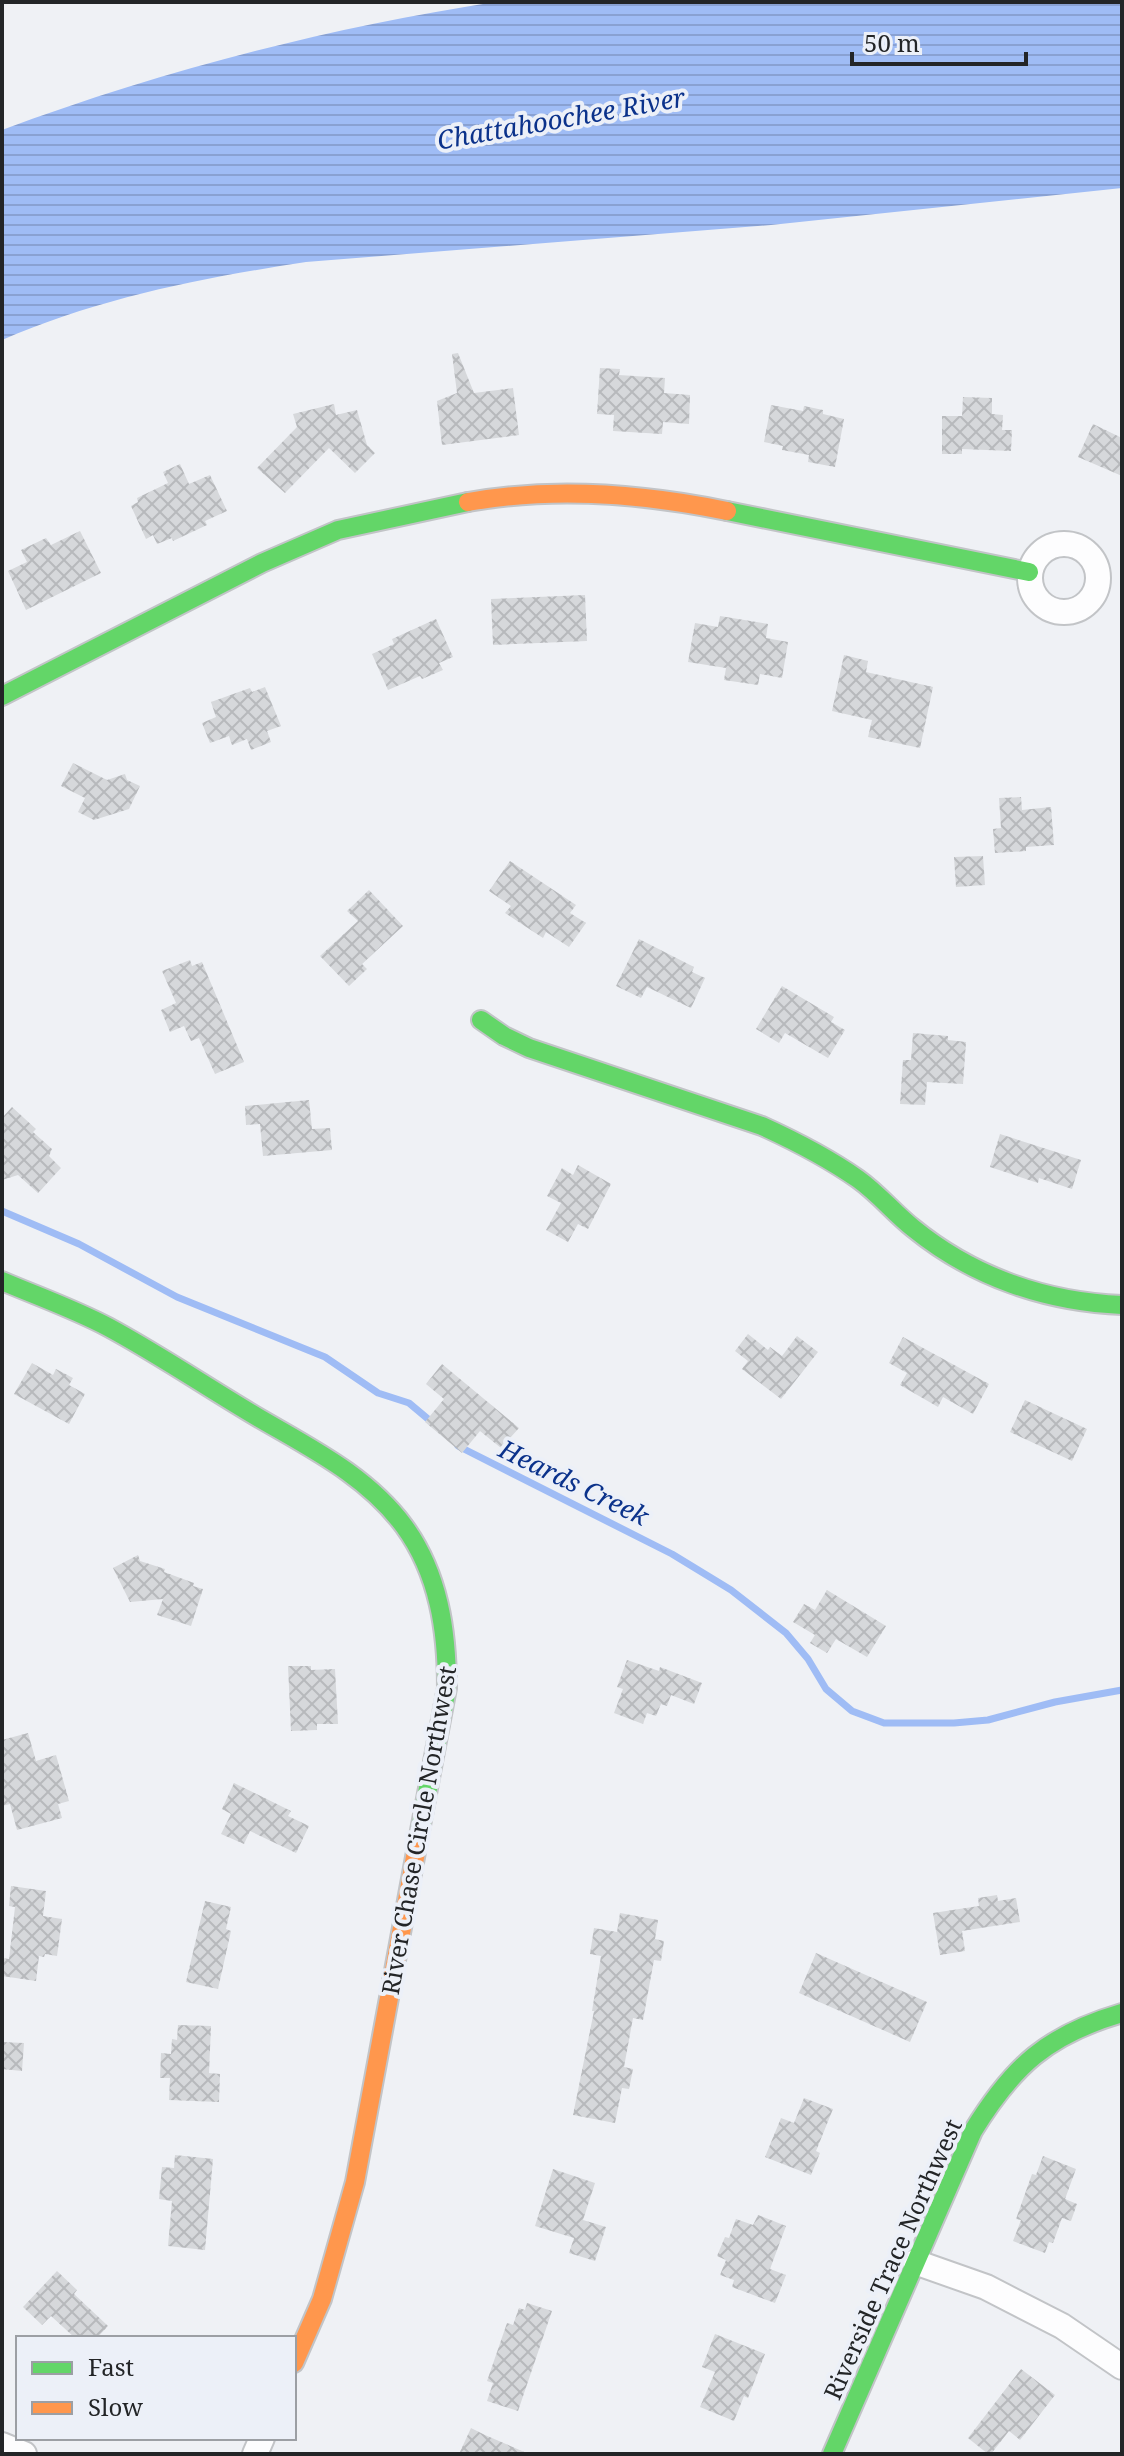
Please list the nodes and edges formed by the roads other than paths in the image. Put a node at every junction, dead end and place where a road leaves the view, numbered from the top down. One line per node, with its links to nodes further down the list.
1 (1029, 572): 2 (street)
2 (2, 696)
3 (481, 1020): 5 (street)
4 (2, 1281): 8 (street, River Chase Circle Northwest)
5 (1122, 1305)
6 (1122, 2013): 7 (street, Riverside Trace Northwest)
7 (915, 2262): 9 (street); 12 (street, Riverside Trace Northwest)
8 (296, 2358)
9 (1122, 2367)
10 (2, 2445): 11 (street)
11 (24, 2454)
12 (832, 2454)

